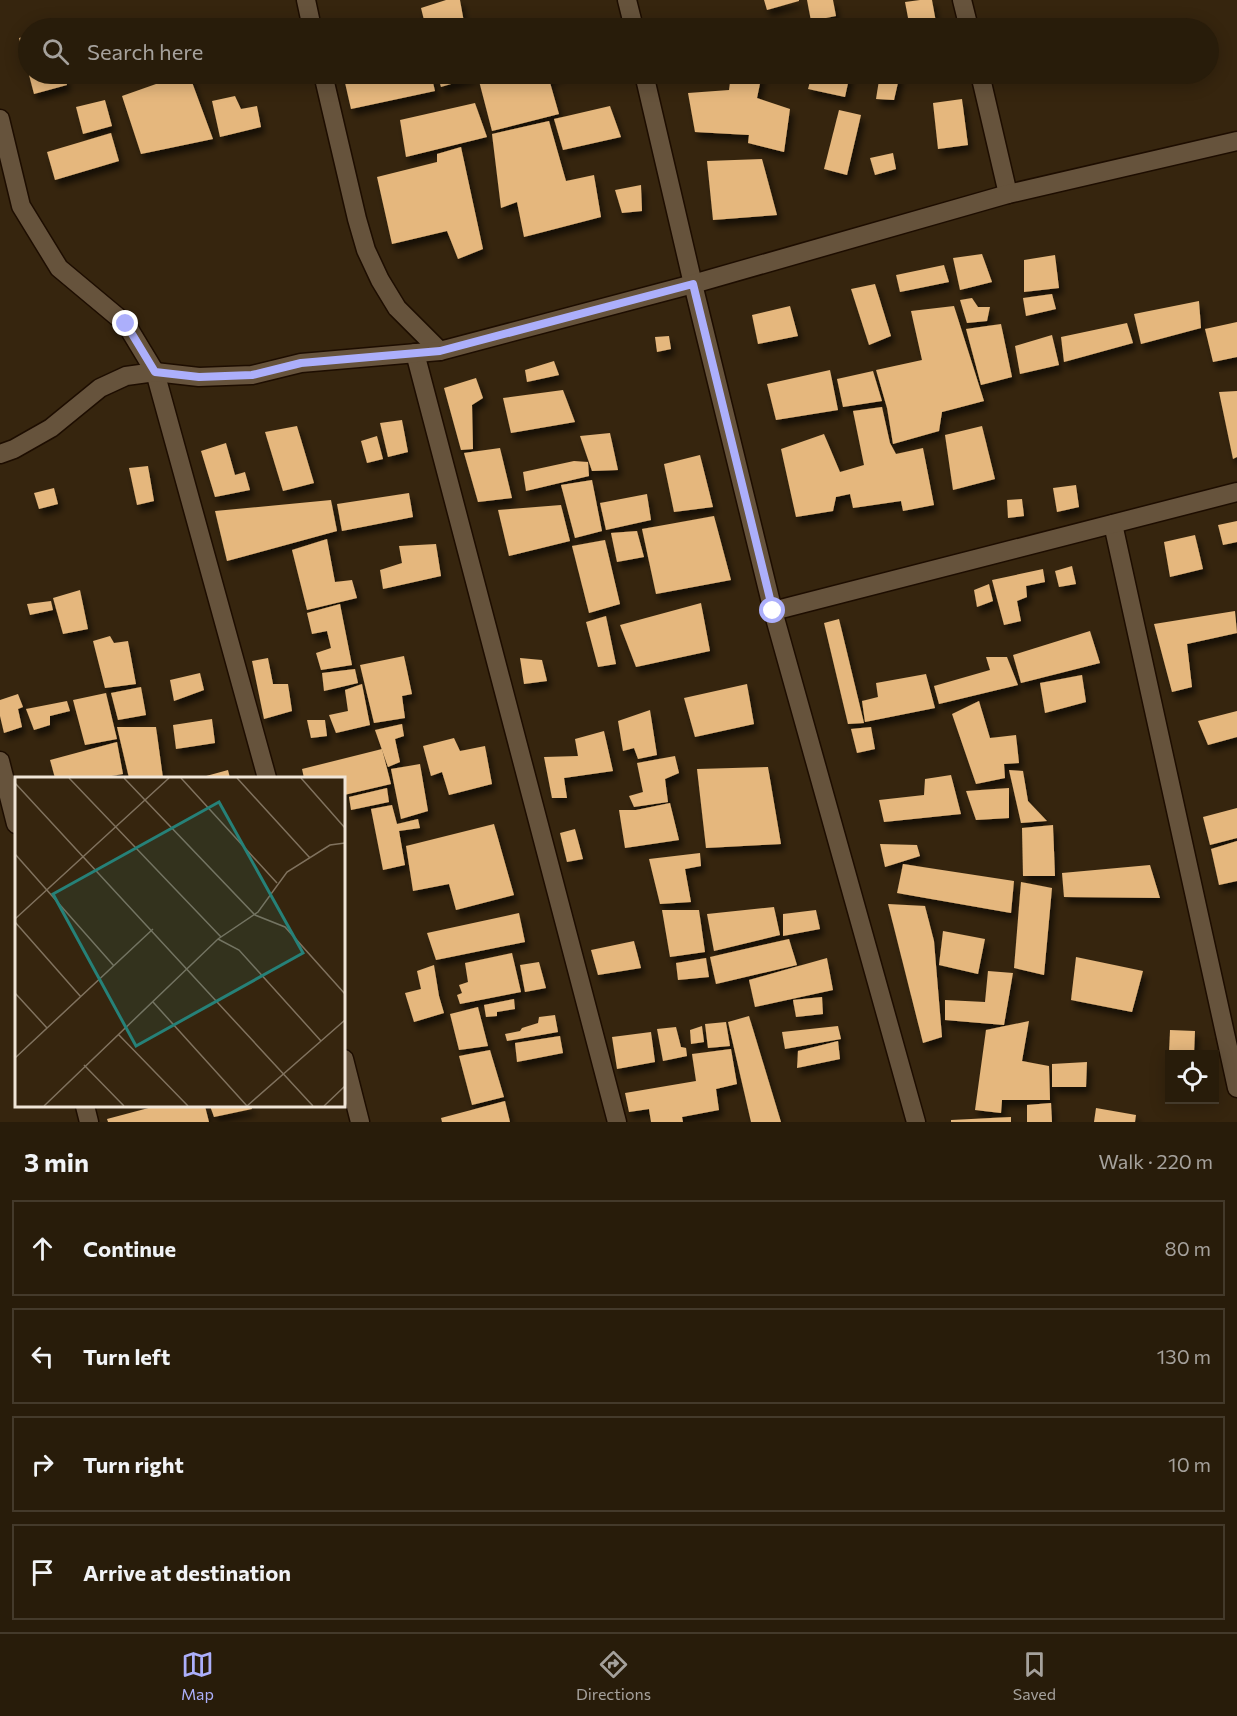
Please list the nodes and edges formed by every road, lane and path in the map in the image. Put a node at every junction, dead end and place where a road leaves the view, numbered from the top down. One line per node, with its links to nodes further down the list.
1 (306, 0): 4 (street)
2 (627, 0): 5 (street)
3 (962, 0): 6 (street)
4 (310, 18)
5 (632, 18)
6 (966, 18)
7 (325, 84): 14 (street)
8 (646, 84): 13 (street)
9 (982, 84): 12 (street)
10 (0, 119): 16 (street)
11 (1237, 141): 12 (street)
12 (1008, 194): 13 (street)
13 (693, 284): 14 (street); 20 (street)
14 (440, 351): 15 (street)
15 (415, 353): 16 (street); 29 (street)
16 (155, 372): 17 (street); 22 (street)
17 (0, 454)
18 (1237, 492): 19 (street)
19 (1113, 524): 20 (street); 25 (street)
20 (773, 611): 30 (street)
21 (0, 761): 23 (street)
22 (267, 777)
23 (15, 820)
24 (345, 1063): 28 (street)
25 (1237, 1088)
26 (85, 1107): 27 (street)
27 (89, 1122)
28 (360, 1122)
29 (617, 1122)
30 (916, 1122)

